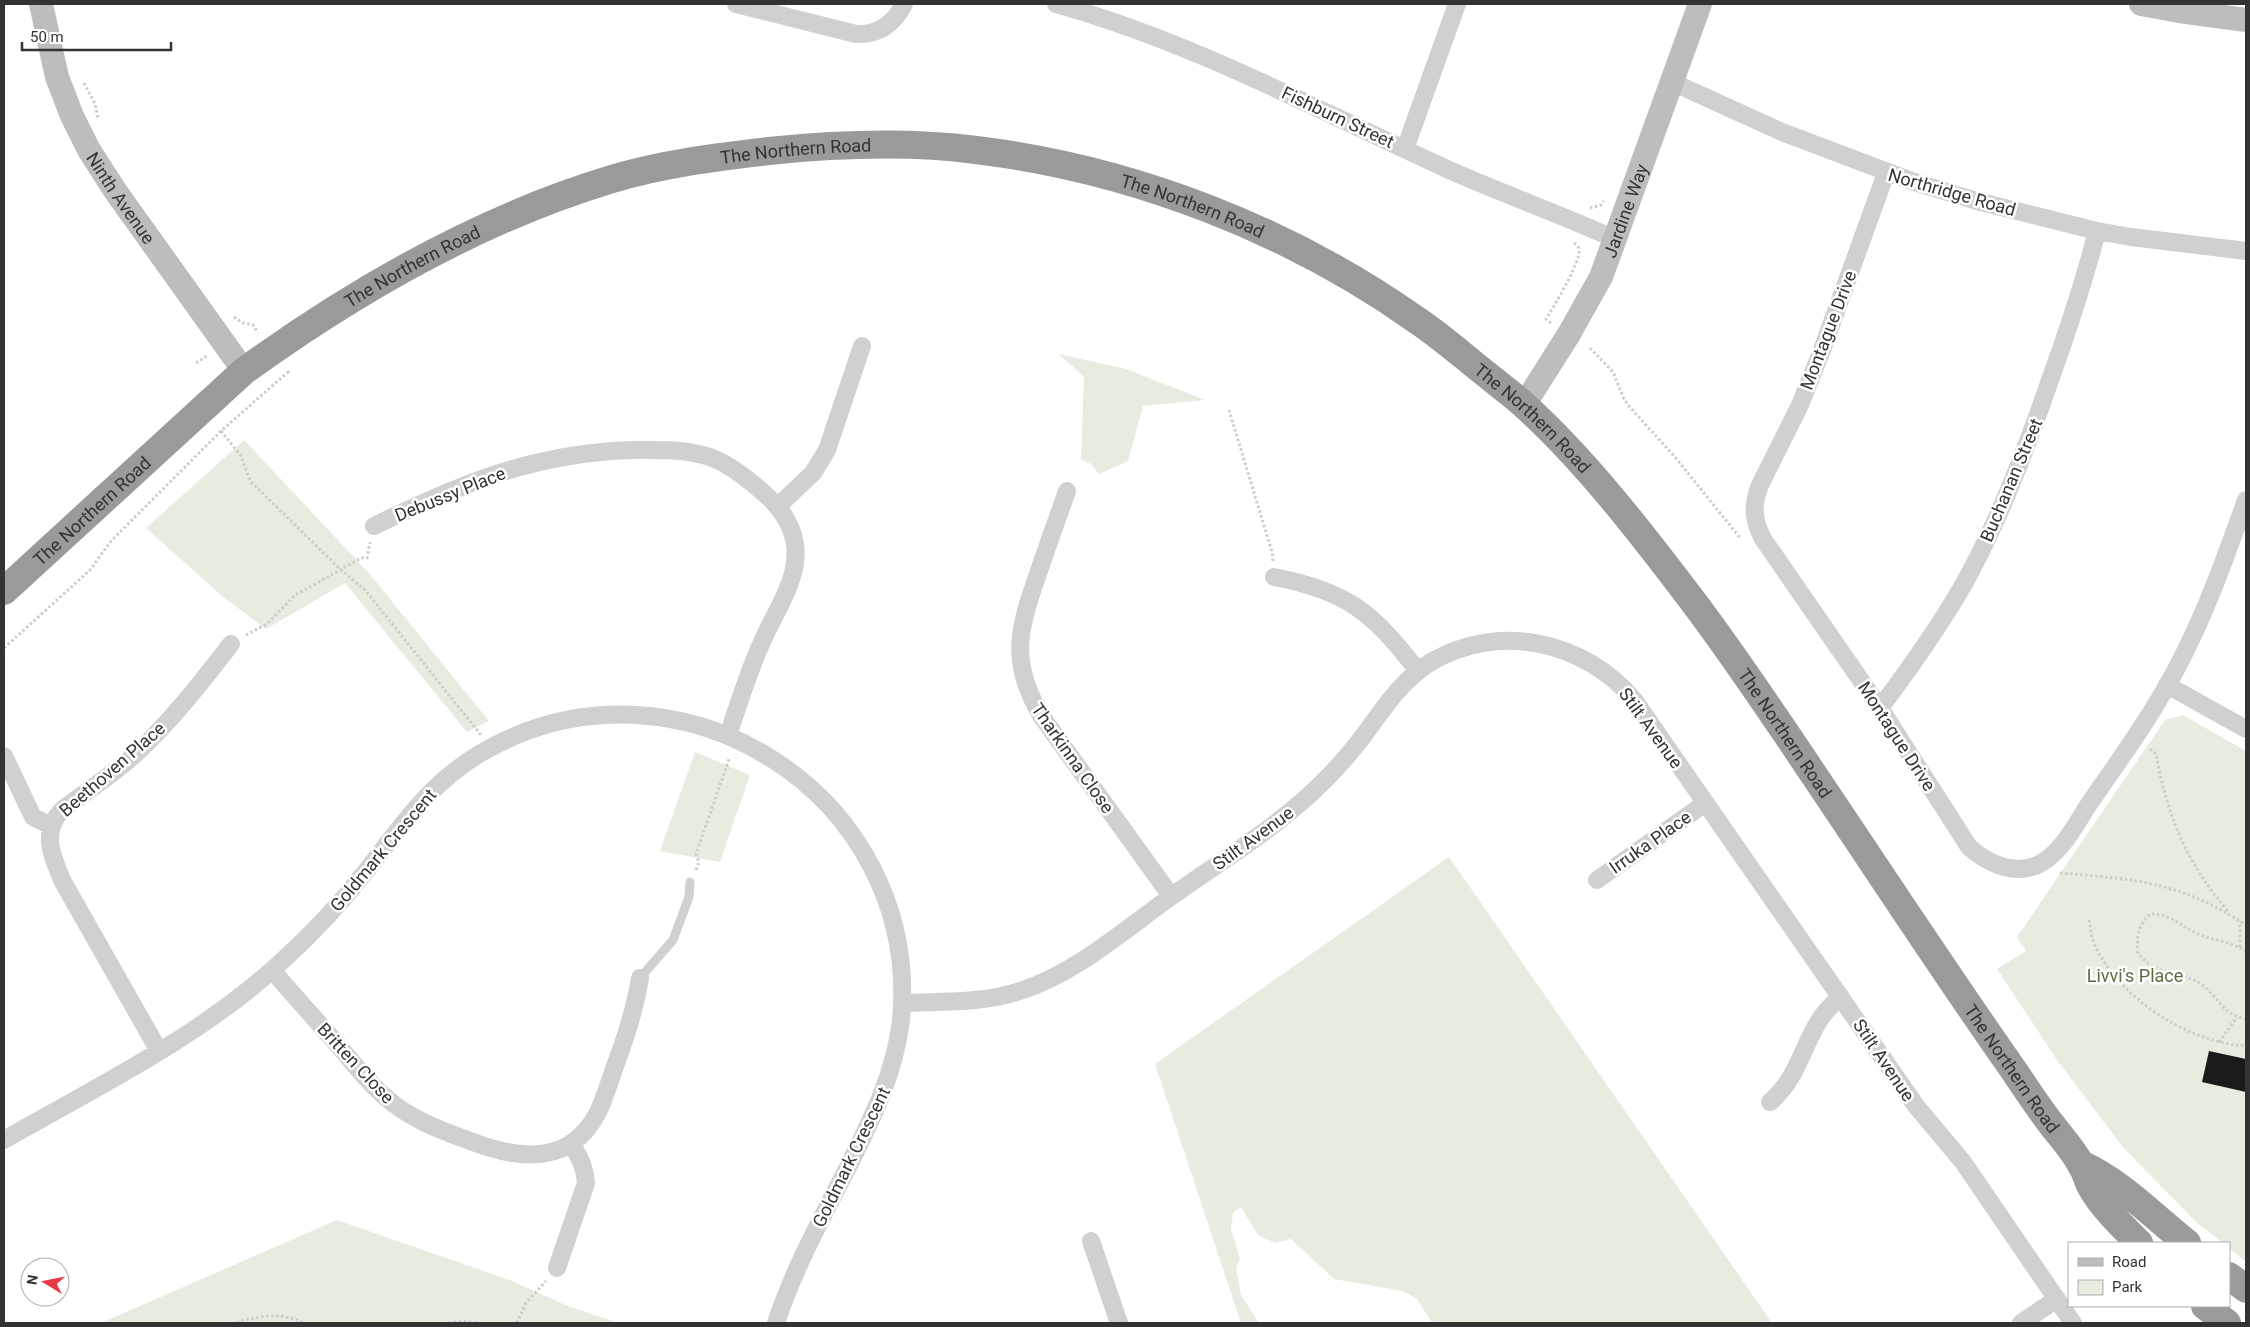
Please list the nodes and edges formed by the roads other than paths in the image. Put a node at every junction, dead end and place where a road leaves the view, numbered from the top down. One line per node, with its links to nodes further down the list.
1 (42, 4): 17 (street, Ninth Avenue)
2 (736, 4): 3 (street)
3 (904, 4)
4 (1056, 4): 11 (street, Fishburn Street)
5 (1457, 4): 11 (street)
6 (1700, 4): 10 (street, Jardine Way)
7 (2141, 4): 8 (street)
8 (2224, 10): 9 (street)
9 (2246, 20)
10 (1672, 82): 12 (street, Northridge Road); 14 (street, Jardine Way)
11 (1406, 149): 14 (street, Fishburn Street)
12 (1886, 173): 13 (street, Northridge Road); 28 (street, Montague Drive)
13 (2097, 231): 15 (street, Northridge Road); 28 (street, Buchanan Street)
14 (1615, 239): 18 (street, Jardine Way)
15 (2246, 251)
16 (862, 346): 21 (street)
17 (244, 371): 18 (highway, The Northern Road); 24 (highway, The Northern Road)
18 (1524, 405): 45 (highway, The Northern Road)
19 (1067, 490): 36 (street, Tharkinna Close)
20 (2246, 500): 27 (street, Montague Drive)
21 (778, 506): 22 (street, Debussy Place); 30 (street, Debussy Place)
22 (374, 526)
23 (1274, 576): 26 (street)
24 (4, 590)
25 (231, 644): 33 (street, Beethoven Place)
26 (1418, 671): 32 (street, Stilt Avenue); 36 (street, Stilt Avenue)
27 (2168, 686): 28 (street, Montague Drive); 29 (street)
28 (1880, 708)
29 (2246, 729)
30 (728, 735): 37 (street, Goldmark Crescent); 40 (street, Goldmark Crescent)
31 (4, 756): 33 (street, Beethoven Place)
32 (1704, 804): 34 (street, Irruka Place); 39 (street, Stilt Avenue)
33 (51, 826): 41 (street, Beethoven Place)
34 (1596, 880)
35 (690, 882): 38 (lane)
36 (1171, 896): 40 (street, Stilt Avenue)
37 (272, 970): 41 (street, Goldmark Crescent); 44 (street, Britten Close)
38 (640, 978): 44 (street, Britten Close)
39 (1841, 997): 42 (street); 52 (street, Stilt Avenue)
40 (902, 1003): 54 (street, Goldmark Crescent)
41 (159, 1051): 43 (street, Goldmark Crescent)
42 (1770, 1102)
43 (4, 1140)
44 (571, 1143): 49 (street)
45 (2081, 1164): 47 (highway, The Northern Road); 48 (highway, The Northern Road)
46 (1091, 1241): 55 (street)
47 (2137, 1242)
48 (2186, 1242)
49 (557, 1268)
50 (2230, 1277): 51 (highway)
51 (2246, 1289)
52 (2056, 1299): 56 (street); 57 (street, Stilt Avenue)
53 (2206, 1307): 58 (highway)
54 (776, 1323)
55 (1119, 1323)
56 (2021, 1323)
57 (2073, 1323)
58 (2227, 1323)

